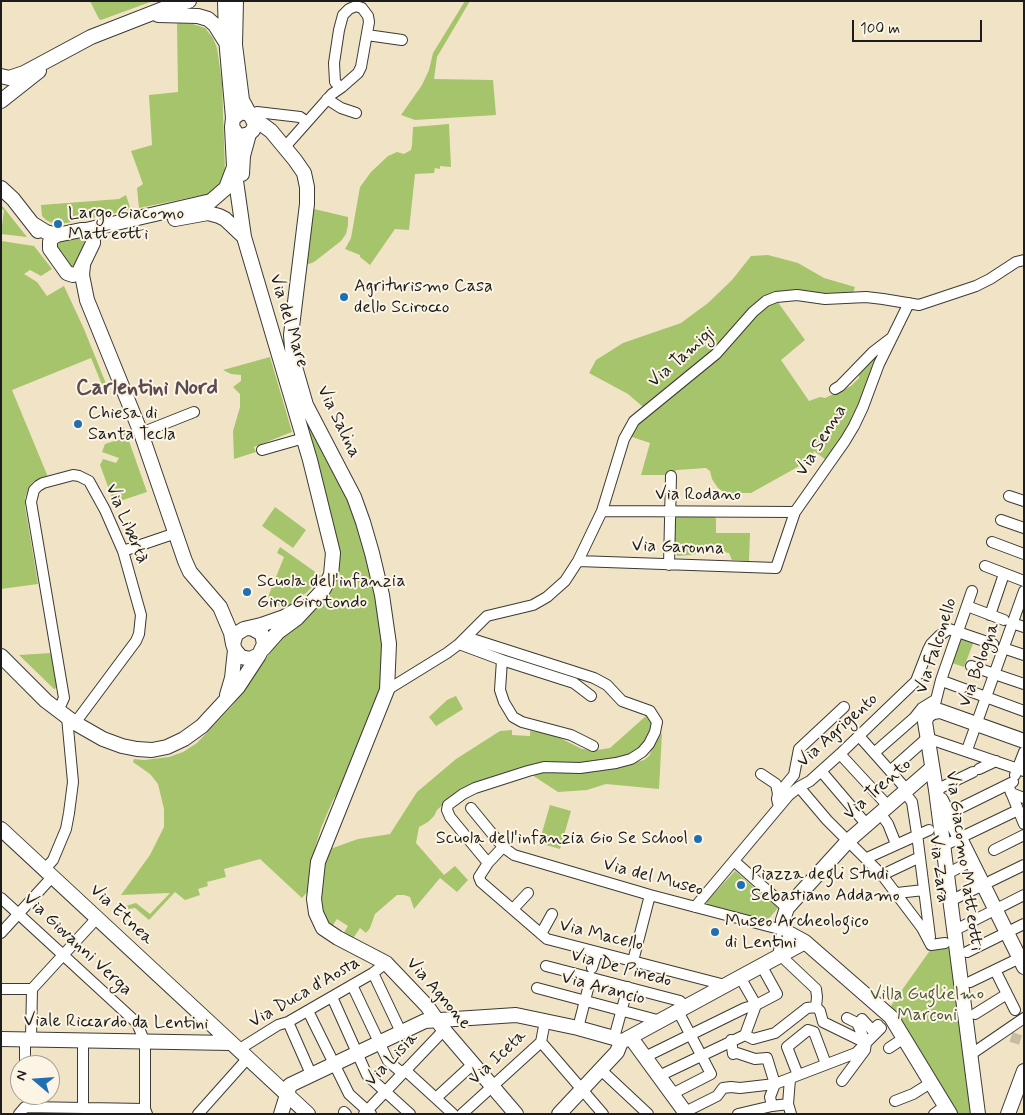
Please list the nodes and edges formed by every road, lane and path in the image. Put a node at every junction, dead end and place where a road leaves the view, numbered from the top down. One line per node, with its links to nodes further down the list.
1 (189, 1): 5 (main road)
2 (225, 1): 8 (main road)
3 (236, 1): 16 (main road)
4 (363, 5): 6 (street); 12 (street)
5 (150, 15): 8 (main road); 9 (main road)
6 (367, 35): 7 (street); 12 (street)
7 (402, 40)
8 (226, 43): 18 (main road)
9 (63, 52): 10 (main road); 14 (main road)
10 (1, 76)
11 (1, 82): 14 (main road)
12 (338, 84): 13 (street)
13 (330, 97): 15 (street); 17 (street)
14 (1, 99)
15 (356, 112)
16 (251, 115): 17 (street); 18 (main road); 19 (main road); 20 (main road, Via Salina)
17 (307, 122): 20 (street)
18 (232, 123): 19 (main road); 21 (main road)
19 (250, 133): 20 (main road); 23 (main road)
20 (282, 146): 81 (main road, Via Salina)
21 (234, 167): 23 (main road); 24 (main road)
22 (1, 188): 25 (main road)
23 (239, 197): 24 (main road); 28 (main road, Via del Mare)
24 (209, 207): 26 (main road); 28 (main road); 29 (main road)
25 (33, 224): 27 (main road); 30 (main road)
26 (86, 230): 27 (main road); 29 (main road)
27 (57, 235): 30 (main road)
28 (244, 237): 40 (main road, Via del Mare)
29 (93, 243): 32 (main road)
30 (50, 249): 33 (main road)
31 (1024, 260): 35 (street, Via Tamigi)
32 (83, 265): 33 (main road); 34 (main road)
33 (67, 273): 34 (main road)
34 (87, 300): 39 (main road)
35 (909, 303): 36 (street, Via Senna); 45 (street, Via Tamigi)
36 (890, 339): 37 (street); 47 (street, Via Senna)
37 (835, 389)
38 (194, 412): 39 (street)
39 (141, 433): 50 (main road)
40 (304, 438): 41 (street); 62 (main road, Via del Mare)
41 (262, 450)
42 (671, 476): 46 (street)
43 (1009, 496): 44 (street)
44 (1024, 501)
45 (602, 511): 46 (street, Via Rodano); 54 (street, Via Tamigi)
46 (670, 511): 47 (street, Via Rodano); 55 (street)
47 (794, 512): 57 (street, Via Senna)
48 (1001, 520): 49 (street)
49 (1024, 528)
50 (176, 533): 52 (street); 64 (main road)
51 (992, 542): 53 (street)
52 (123, 551): 88 (street, Via Libertà); 88 (street, Via Libertà)
53 (1024, 554)
54 (578, 561): 55 (street, Via Garonna); 70 (street, Via Tamigi)
55 (669, 564): 57 (street, Via Garonna)
56 (985, 566): 58 (street)
57 (776, 568)
58 (1004, 574): 59 (street); 65 (street)
59 (1024, 581)
60 (1024, 590): 66 (street, Via Bologna)
61 (972, 591): 63 (street, Via Falconello)
62 (314, 600): 68 (main road); 73 (main road, Via del Mare)
63 (967, 606): 65 (street); 69 (street, Via Falconello)
64 (220, 607): 68 (main road); 72 (main road)
65 (990, 615): 66 (street)
66 (1008, 621): 67 (street); 71 (street, Via Bologna)
67 (1024, 627)
68 (251, 628): 72 (main road); 73 (main road)
69 (958, 631): 71 (street); 85 (street, Via Falconello); 90 (street, Via Agrigento)
70 (463, 641): 76 (street); 81 (street); 131 (street)
71 (998, 646): 74 (street); 78 (street, Via Bologna)
72 (234, 647): 73 (main road); 84 (main road)
73 (261, 652): 84 (main road, Via del Mare)
74 (1024, 655)
75 (1, 656): 88 (main road, Via del Mare)
76 (502, 660): 82 (street); 93 (street)
77 (971, 666): 78 (street)
78 (994, 674): 80 (street); 83 (street, Via Bologna)
79 (945, 682): 83 (street)
80 (1024, 684)
81 (387, 690): 166 (main road, Via Agnone)
82 (591, 696)
83 (986, 697): 87 (street); 89 (street, Via Bologna)
84 (224, 703): 88 (main road, Via del Mare)
85 (934, 706): 89 (main road); 91 (main road, Via Giacomo Matteotti); 96 (street)
86 (844, 707): 107 (street)
87 (1024, 711)
88 (66, 717): 133 (street)
89 (976, 723): 92 (main road); 94 (street, Via Bologna)
90 (859, 736): 96 (street); 97 (street, Via Agrigento)
91 (927, 738): 94 (street); 99 (main road, Via Giacomo Matteotti); 102 (street)
92 (1024, 741)
93 (593, 746)
94 (967, 750): 98 (street)
95 (1024, 752): 100 (street)
96 (874, 753): 102 (street)
97 (840, 754): 101 (street, Via Agrigento); 112 (street)
98 (996, 761): 100 (street); 106 (street)
99 (932, 768): 106 (main road, Via Giacomo Matteotti); 108 (main road, Via Trento)
100 (1021, 770): 105 (street)
101 (821, 771): 104 (street, Via Agrigento); 116 (street)
102 (890, 771): 108 (street)
103 (761, 774): 107 (street)
104 (799, 787): 110 (street, Via Agrigento); 122 (street)
105 (1010, 788): 109 (street); 113 (street); 114 (street)
106 (936, 790): 114 (main road); 124 (main road, Via Giacomo Matteotti)
107 (778, 794): 110 (street)
108 (908, 794): 112 (main road, Via Trento); 119 (street, Via Zara)
109 (1024, 798)
110 (779, 807): 129 (street, Via Agrigento)
111 (471, 808): 125 (street, Via del Museo)
112 (884, 810): 116 (main road, Via Trento); 123 (street)
113 (1018, 810): 115 (street); 121 (street)
114 (948, 814): 121 (main road)
115 (1024, 824)
116 (867, 825): 122 (main road, Via Trento)
117 (1, 829): 133 (main road, Via Etnea)
118 (929, 830): 119 (street)
119 (917, 834): 123 (street); 127 (street, Via Zara)
120 (1024, 835): 126 (street)
121 (960, 838): 124 (street); 130 (main road)
122 (848, 841): 128 (street); 145 (main road, Via Trento)
123 (896, 844): 128 (street)
124 (943, 846): 134 (main road, Via Giacomo Matteotti)
125 (503, 848): 131 (street); 140 (street, Via del Museo)
126 (994, 850)
127 (920, 857): 135 (street); 137 (street, Via Zara)
128 (867, 858): 135 (street)
129 (734, 860): 144 (street, Via Agrigento); 145 (street)
130 (971, 861): 134 (street); 136 (main road)
131 (488, 863): 146 (street, Via Macello)
132 (1024, 865): 136 (street)
133 (49, 873): 148 (street); 150 (main road, Via Etnea)
134 (947, 874): 143 (main road, Via Giacomo Matteotti)
135 (882, 875): 139 (street)
136 (987, 883): 143 (street); 147 (main road)
137 (924, 890): 139 (street); 159 (street, Via Zara)
138 (528, 893): 146 (street)
139 (897, 893): 159 (street)
140 (650, 895): 144 (street, Via del Museo); 165 (street)
141 (1024, 895): 147 (street)
142 (1, 898): 148 (street, Via Giovanni Verga)
143 (950, 901): 218 (main road, Via Giacomo Matteotti)
144 (695, 906): 153 (street, Via del Museo)
145 (787, 908): 153 (main road)
146 (513, 909): 156 (street, Via Macello)
147 (995, 909): 152 (street); 154 (main road)
148 (19, 914): 155 (street); 162 (street, Via Giovanni Verga)
149 (552, 914): 156 (street)
150 (97, 918): 162 (street); 198 (main road, Via Etnea)
151 (1024, 924): 154 (street)
152 (960, 927)
153 (783, 930): 157 (main road); 163 (main road)
154 (1007, 932): 161 (street); 164 (main road)
155 (1, 933)
156 (541, 934): 160 (street, Via Macello)
157 (805, 942): 163 (main road); 202 (main road)
158 (945, 943): 159 (street)
159 (931, 945)
160 (597, 952): 165 (street, Via Macello); 170 (street)
161 (967, 952)
162 (63, 954): 179 (street); 210 (street, Via Giovanni Verga)
163 (780, 956): 168 (main road); 184 (street)
164 (1022, 960): 169 (street)
165 (633, 961): 175 (street, Via Macello)
166 (386, 963): 171 (street, Via Duca d'Aosta); 196 (main road, Via Agnone)
167 (546, 966): 170 (street, Via De Pinedo)
168 (761, 966): 172 (main road); 183 (street)
169 (995, 970): 173 (street); 180 (street)
170 (592, 972): 176 (street, Via De Pinedo); 182 (street)
171 (373, 973): 174 (street, Via Duca d'Aosta); 199 (street)
172 (740, 977): 175 (main road); 183 (street)
173 (970, 982)
174 (352, 985): 181 (street, Via Duca d'Aosta); 208 (street)
175 (725, 985): 186 (main road)
176 (628, 987): 185 (street); 186 (street, Via De Pinedo)
177 (537, 988): 182 (street, Via Arancio)
178 (1, 989): 179 (street)
179 (32, 989): 205 (street)
180 (1008, 994): 187 (street); 189 (street)
181 (332, 997): 188 (street, Via Duca d'Aosta); 215 (street)
182 (585, 1001): 185 (street, Via Arancio); 197 (street)
183 (756, 1005): 200 (street); 201 (street)
184 (816, 1006): 201 (street); 211 (street)
185 (622, 1010): 194 (street, Via Arancio); 203 (street)
186 (682, 1010): 194 (main road); 200 (street)
187 (1016, 1010)
188 (308, 1011): 195 (street, Via Duca d'Aosta); 220 (street)
189 (975, 1014)
190 (848, 1018): 211 (street)
191 (1024, 1018): 218 (street)
192 (862, 1019): 211 (street)
193 (545, 1021): 196 (main road); 197 (main road); 209 (street, Via Iceta)
194 (660, 1021): 203 (main road)
195 (288, 1022): 214 (street, Via Duca d'Aosta); 226 (street)
196 (440, 1025): 199 (main road); 221 (main road, Via Agnone); 225 (street, Via Lisia)
197 (578, 1028): 203 (main road)
198 (215, 1029): 212 (main road); 214 (main road, Via Etnea)
199 (401, 1032): 208 (main road)
200 (691, 1035): 217 (street); 219 (street)
201 (745, 1035): 207 (street)
202 (904, 1038): 213 (street); 232 (main road)
203 (622, 1039): 219 (main road); 223 (main road)
204 (2, 1040): 205 (main road, Viale Riccardo da Lentini)
205 (28, 1040): 206 (main road, Viale Riccardo da Lentini); 216 (street)
206 (83, 1040): 210 (main road, Viale Riccardo da Lentini); 245 (street)
207 (731, 1040): 217 (street); 229 (street)
208 (379, 1042): 215 (main road); 225 (street)
209 (541, 1042): 233 (street, Via Iceta); 235 (street)
210 (145, 1043): 212 (main road, Viale Riccardo da Lentini); 246 (street)
211 (866, 1043): 222 (street); 231 (street)
212 (210, 1044): 214 (main road, Viale Riccardo da Lentini)
213 (889, 1048)
214 (239, 1051): 230 (main road, Via Etnea); 251 (street, Via Duca d'Aosta)
215 (357, 1052): 220 (main road); 236 (street)
216 (26, 1055)
217 (702, 1055): 227 (street); 238 (street)
218 (970, 1055): 261 (main road, Via Giacomo Matteotti)
219 (646, 1057): 227 (main road)
220 (334, 1063): 226 (main road); 248 (street)
221 (473, 1064): 233 (main road, Via Agnone); 239 (street)
222 (826, 1064): 228 (street); 228 (street)
223 (601, 1070): 235 (main road); 259 (street)
224 (1024, 1071): 234 (main road)
225 (404, 1072): 236 (street, Via Lisia); 239 (street)
226 (311, 1074): 237 (main road)
227 (659, 1076): 238 (main road)
228 (794, 1077): 229 (street); 242 (street)
229 (774, 1079): 241 (street); 250 (street)
230 (271, 1080): 237 (main road, Via Etnea); 252 (main road)
231 (842, 1082)
232 (932, 1082): 240 (street); 247 (main road)
233 (492, 1085): 249 (main road, Via Agnone); 256 (street, Via Iceta)
234 (1021, 1086): 262 (main road)
235 (582, 1090): 257 (main road); 258 (street)
236 (385, 1091): 248 (street, Via Lisia); 254 (street)
237 (286, 1094): 252 (main road); 253 (main road, Via Etnea)
238 (672, 1094): 250 (main road)
239 (436, 1098): 255 (street)
240 (895, 1101)
241 (772, 1106): 242 (street); 260 (street)
242 (790, 1109)
243 (22, 1110): 244 (street)
244 (60, 1111): 245 (street)
245 (84, 1111): 246 (street)
246 (146, 1111)
247 (943, 1111)
248 (367, 1112)
249 (514, 1113)
250 (686, 1113)
251 (198, 1114)
252 (280, 1114)
253 (308, 1114)
254 (410, 1114)
255 (453, 1114)
256 (462, 1114)
257 (559, 1114)
258 (603, 1114)
259 (648, 1114)
260 (738, 1114)
261 (978, 1114)
262 (1008, 1114)

